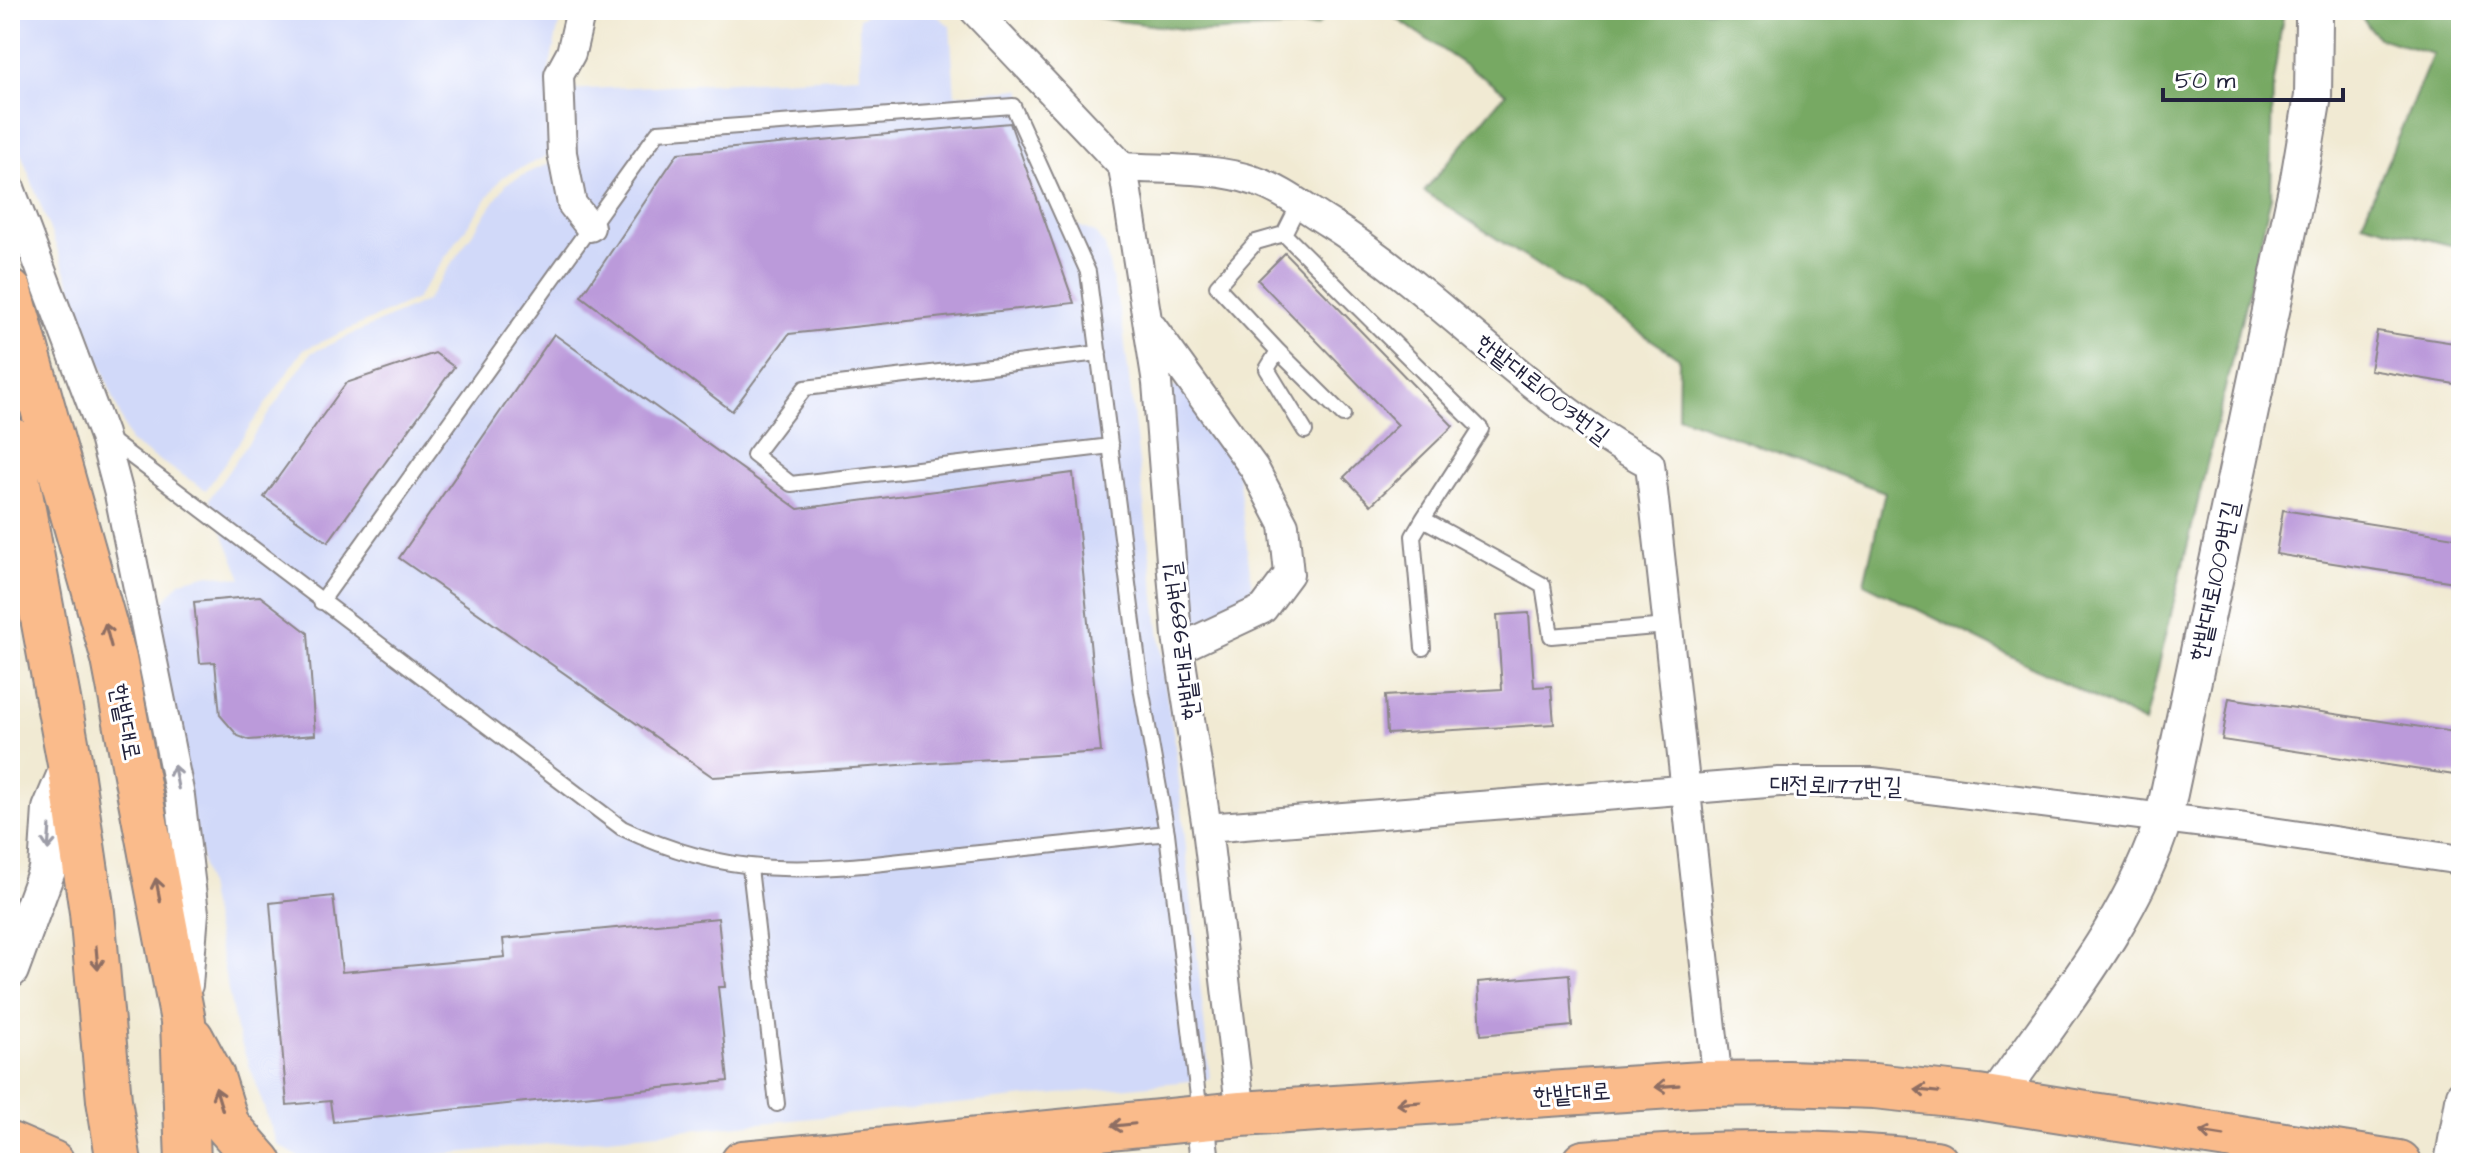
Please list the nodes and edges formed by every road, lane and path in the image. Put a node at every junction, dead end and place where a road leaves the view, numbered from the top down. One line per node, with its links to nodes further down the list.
1 (581, 10): 7 (street)
2 (974, 10): 4 (street)
3 (2314, 20): 25 (street, 한밭대로1009번길)
4 (1123, 167): 6 (street, 한밭대로1003번길); 10 (street, 한밭대로989번길)
5 (10, 188): 15 (street)
6 (1299, 204): 8 (lane); 20 (street, 한밭대로1003번길)
7 (590, 227): 12 (lane); 19 (lane)
8 (1284, 234): 11 (lane); 18 (lane)
9 (10, 292): 31 (main road, 한밭대로, one-way to 9)
10 (1149, 323): 21 (street, 한밭대로989번길); 21 (street)
11 (1278, 351): 13 (lane); 14 (lane)
12 (1099, 353): 17 (lane); 17 (lane)
13 (1343, 415)
14 (1305, 431)
15 (103, 434): 19 (lane); 31 (street, one-way to 15)
16 (11, 443): 23 (main road)
17 (1111, 446): 27 (lane)
18 (1423, 519): 20 (lane); 22 (lane)
19 (321, 602): 29 (lane)
20 (1667, 626): 24 (street, 한밭대로1003번길)
21 (1180, 648): 26 (street, 한밭대로989번길)
22 (1423, 648)
23 (70, 764): 30 (street, one-way to 30); 39 (main road, one-way to 39)
24 (1684, 790): 25 (street, 대전로1177번길); 26 (street, 대전로1177번길); 32 (street, 한밭대로1003번길)
25 (2164, 817): 28 (street, 대전로1177번길); 34 (street, 한밭대로1009번길)
26 (1207, 828): 36 (street, 한밭대로989번길)
27 (1167, 833): 29 (lane); 36 (lane)
28 (2461, 860)
29 (750, 868): 35 (lane)
30 (10, 970)
31 (183, 1021): 40 (main road, 한밭대로); 41 (main road, one-way to 31)
32 (1718, 1083): 34 (main road, 한밭대로, one-way to 32); 36 (main road, 한밭대로, one-way to 36)
33 (2461, 1094): 47 (street)
34 (1995, 1100): 46 (main road, 한밭대로, one-way to 34)
35 (777, 1104)
36 (1221, 1116): 42 (main road, 한밭대로, one-way to 42); 43 (street, 한밭대로989번길)
37 (1709, 1158): 38 (main road); 44 (main road)
38 (1866, 1159): 45 (main road)
39 (119, 1163)
40 (188, 1163)
41 (260, 1163)
42 (743, 1163)
43 (1205, 1163)
44 (1584, 1163)
45 (1936, 1163)
46 (2399, 1163)
47 (2449, 1163)

